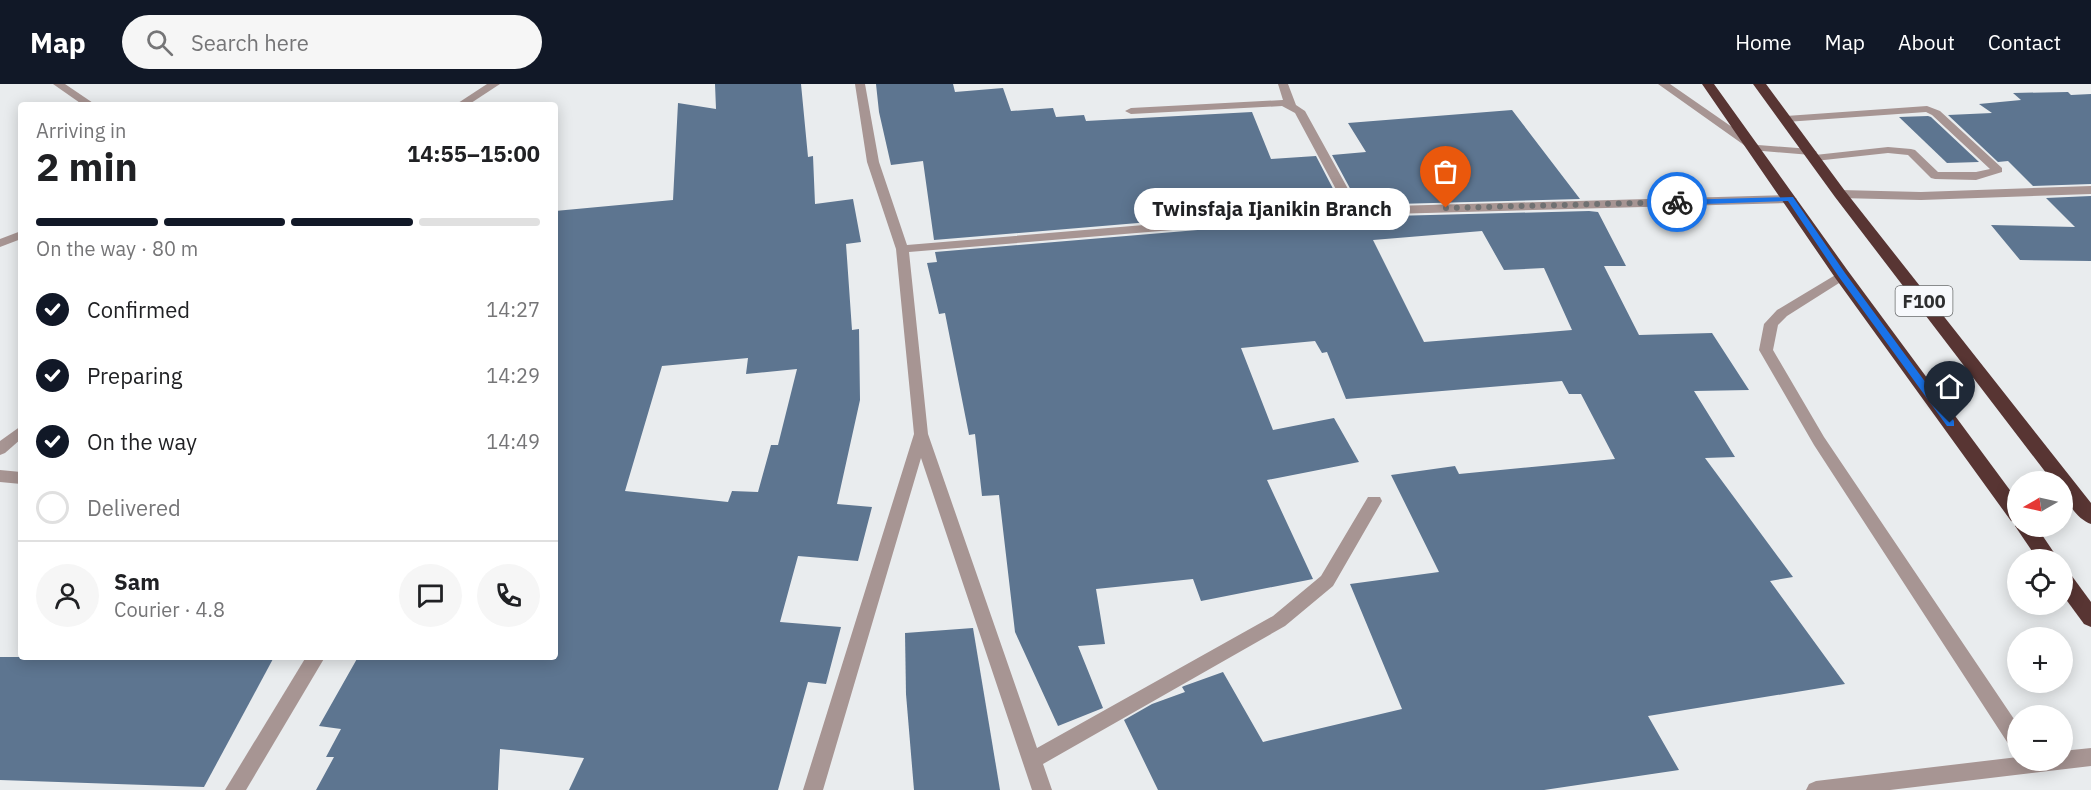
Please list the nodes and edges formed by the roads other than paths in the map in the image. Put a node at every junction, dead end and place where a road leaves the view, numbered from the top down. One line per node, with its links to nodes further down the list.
1 (58, 84): 8 (street)
2 (495, 84): 9 (street)
3 (860, 84): 21 (street)
4 (1283, 84): 10 (street)
5 (1663, 84): 13 (street)
6 (1708, 84): 13 (highway, F100)
7 (1759, 84): 12 (highway, F100)
8 (86, 102)
9 (465, 102)
10 (1291, 106): 11 (street); 18 (street)
11 (1131, 111)
12 (1786, 119): 14 (highway, F100); 14 (street)
13 (1755, 148): 14 (street); 17 (highway, F100)
14 (1813, 155): 16 (highway, F100)
15 (2091, 190): 16 (street)
16 (1840, 194): 30 (highway, F100)
17 (1791, 199): 18 (street); 22 (highway, F100)
18 (1354, 211): 21 (street)
19 (18, 236): 20 (street)
20 (0, 243)
21 (902, 249): 24 (street)
22 (1842, 275): 29 (highway, F100); 34 (street)
23 (18, 434): 25 (street)
24 (921, 434): 37 (street); 40 (street)
25 (0, 449)
26 (0, 476): 27 (street)
27 (18, 478)
28 (1374, 501): 37 (street)
29 (2007, 501)
30 (2091, 517)
31 (2073, 593): 32 (highway)
32 (2091, 618)
33 (314, 660): 39 (street)
34 (2007, 725)
35 (2091, 757): 36 (street)
36 (2073, 759)
37 (1031, 761): 41 (street)
38 (2007, 765): 42 (street)
39 (235, 790)
40 (813, 790)
41 (1042, 790)
42 (1816, 790)

